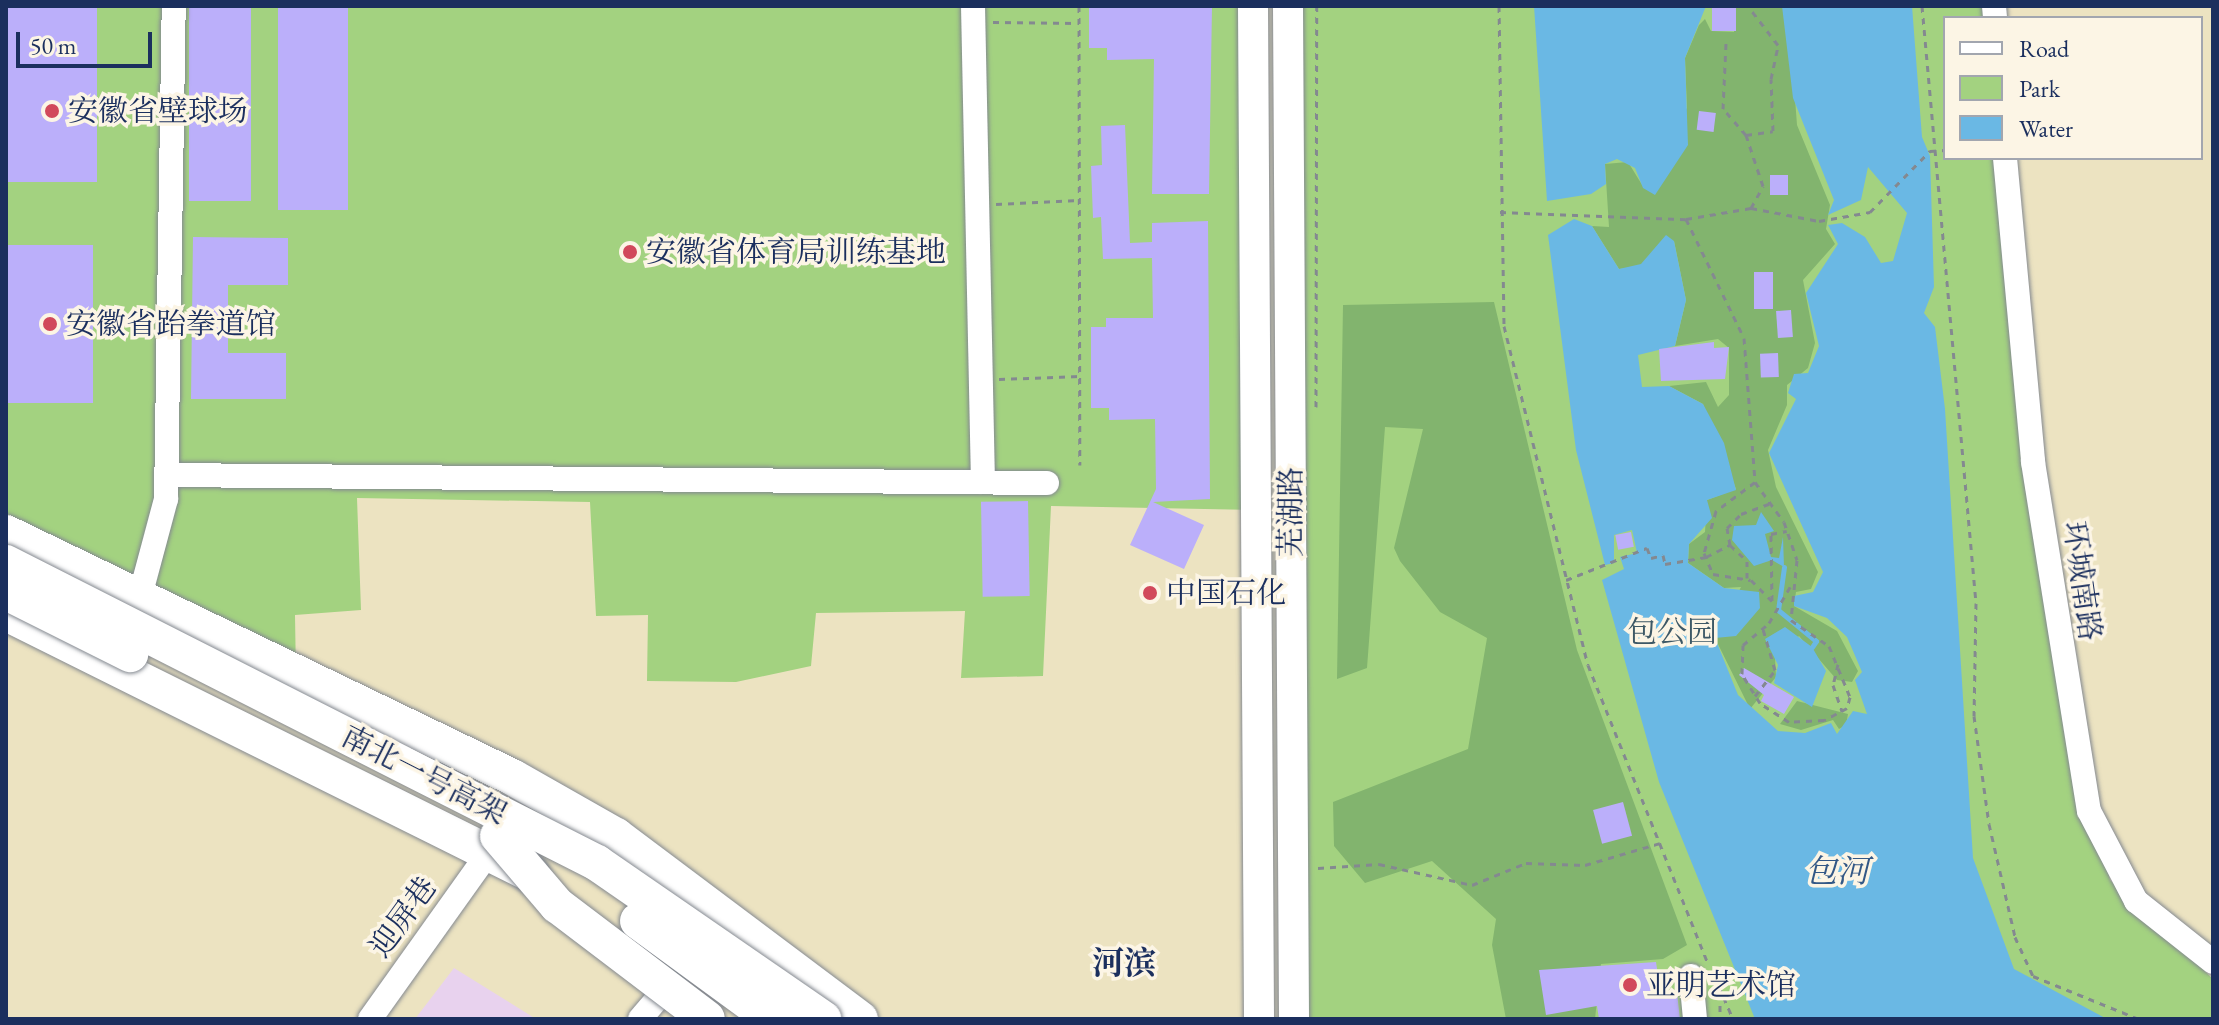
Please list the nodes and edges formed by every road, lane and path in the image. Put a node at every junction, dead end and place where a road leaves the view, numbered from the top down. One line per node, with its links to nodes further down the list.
1 (174, 6): 23 (street)
2 (1079, 6): 9 (path)
3 (1253, 6): 54 (main road, 芜湖路)
4 (1288, 6): 63 (main road, 芜湖路)
5 (1499, 6): 18 (path)
6 (1748, 6): 11 (path)
7 (1922, 6): 12 (path)
8 (973, 14): 9 (path); 16 (street)
9 (1079, 23): 15 (path)
10 (1726, 42): 11 (path)
11 (1746, 135): 17 (path)
12 (1932, 150): 13 (path); 17 (path); 67 (path)
13 (1943, 150)
14 (2005, 160): 50 (street, 环城南路)
15 (1079, 200): 16 (path); 20 (path)
16 (977, 203): 21 (street)
17 (1751, 208): 19 (path)
18 (1500, 212): 19 (path); 35 (path)
19 (1686, 219): 25 (path)
20 (1080, 376): 21 (path); 22 (path)
21 (980, 379): 24 (street)
22 (1080, 465)
23 (166, 475): 24 (street); 36 (street)
24 (983, 482): 26 (street)
25 (1755, 482): 27 (path); 32 (path)
26 (1047, 483)
27 (1770, 504): 29 (path); 31 (path)
28 (6, 521): 46 (highway)
29 (1787, 531): 37 (path); 39 (path)
30 (6, 533): 46 (highway)
31 (1730, 545): 32 (path); 34 (path)
32 (1706, 557): 34 (path); 35 (path)
33 (6, 563): 61 (highway, 南北一号高架, bridge)
34 (1747, 579): 39 (path)
35 (1566, 580): 47 (path)
36 (143, 585)
37 (1790, 587): 40 (path); 43 (path)
38 (6, 592): 48 (highway, 南北一号高架, bridge)
39 (1772, 601): 40 (path)
40 (1776, 605): 42 (path)
41 (6, 613): 48 (highway)
42 (1763, 629): 44 (path); 44 (path)
43 (1838, 664): 45 (path); 45 (path)
44 (1755, 696): 45 (path)
45 (1842, 711)
46 (407, 732): 62 (highway)
47 (1660, 843): 49 (path); 53 (path)
48 (493, 844): 51 (highway); 55 (street, 迎屏巷); 57 (highway); 58 (highway, bridge); 60 (highway, 南北一号高架, bridge)
49 (1315, 869)
50 (2213, 962)
51 (677, 975): 56 (street); 59 (highway)
52 (1691, 976): 64 (street)
53 (1720, 990): 65 (path); 66 (path)
54 (1255, 1013)
55 (370, 1019)
56 (640, 1019)
57 (700, 1019)
58 (707, 1019)
59 (726, 1019)
60 (772, 1019)
61 (823, 1019)
62 (860, 1019)
63 (1294, 1019)
64 (1695, 1019)
65 (1720, 1019)
66 (1733, 1019)
67 (2139, 1019)

